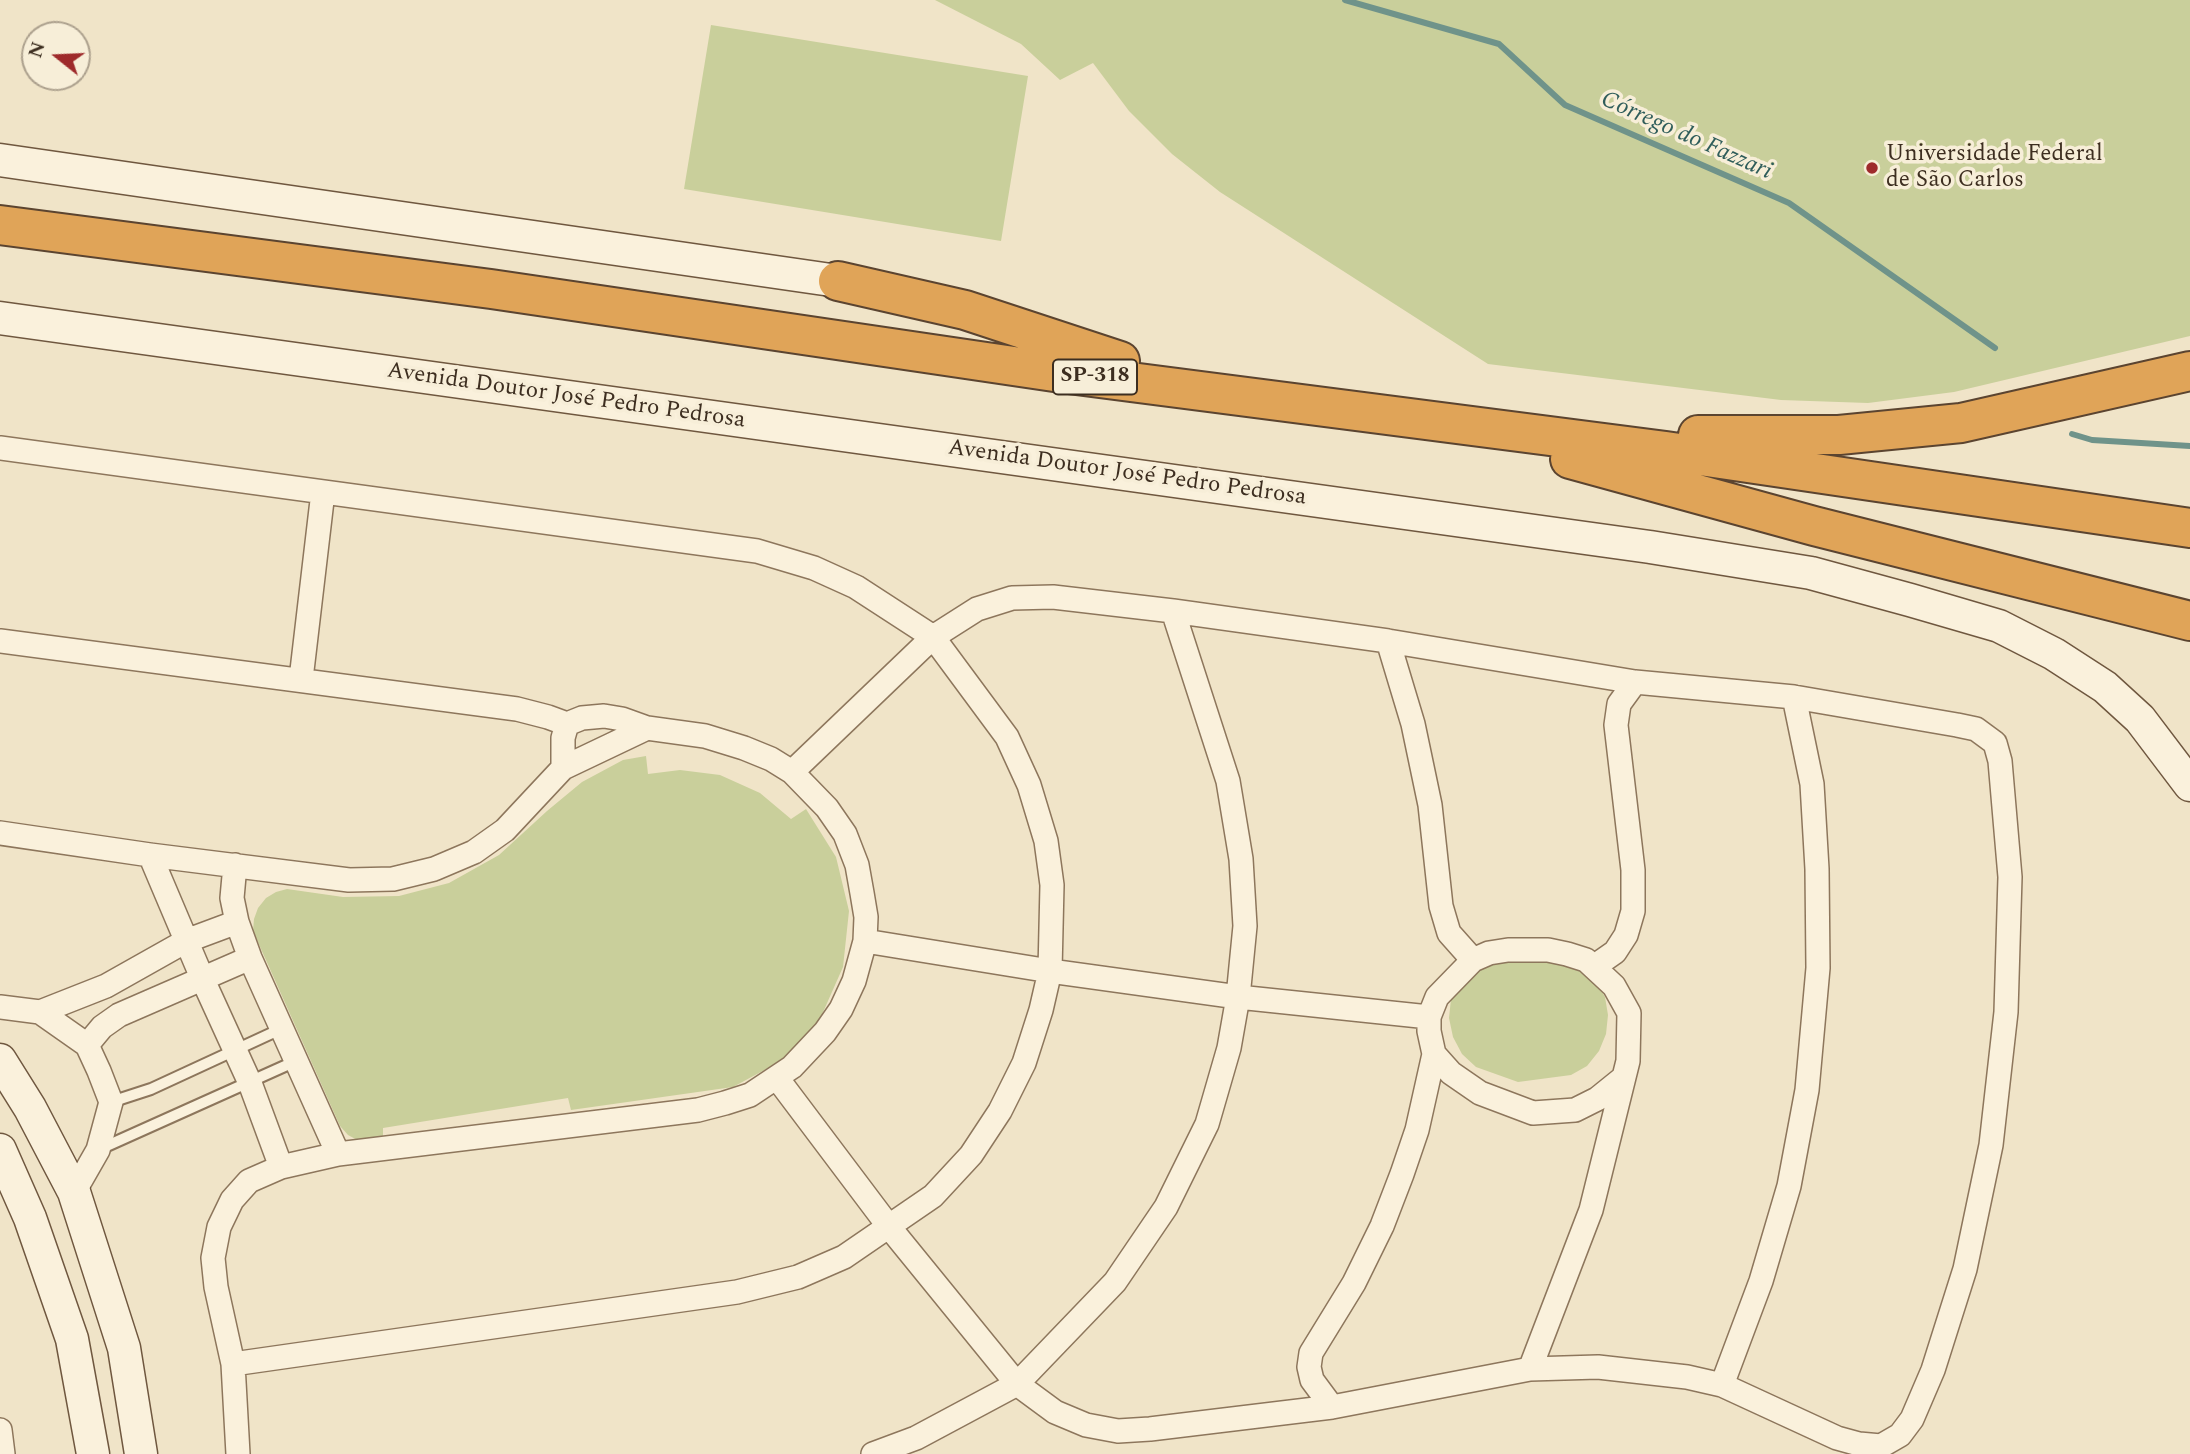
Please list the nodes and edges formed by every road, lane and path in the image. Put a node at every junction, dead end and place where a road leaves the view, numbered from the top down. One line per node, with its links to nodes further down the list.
1 (0, 160): 4 (street)
2 (0, 204): 6 (highway, SP-318)
3 (0, 225): 8 (highway, SP-318)
4 (838, 281): 6 (highway)
5 (0, 318): 26 (street, Avenida Doutor José Pedro Pedrosa)
6 (1120, 360): 9 (highway, SP-318)
7 (2190, 370): 9 (highway)
8 (1430, 420): 13 (highway, SP-318); 15 (highway)
9 (1698, 435): 12 (highway, SP-318)
10 (0, 448): 11 (street)
11 (323, 492): 16 (street); 19 (street)
12 (2190, 504)
13 (2190, 528)
14 (1173, 611): 16 (street); 18 (street); 38 (street)
15 (2190, 621)
16 (933, 637): 25 (street); 36 (street)
17 (0, 641): 19 (street)
18 (1388, 641): 20 (street); 34 (street)
19 (301, 679): 22 (street)
20 (1635, 682): 21 (street); 35 (street)
21 (1794, 697): 62 (street); 62 (street)
22 (567, 724): 23 (street); 24 (street)
23 (647, 728): 24 (street); 25 (street)
24 (563, 768): 29 (street)
25 (792, 772): 32 (street)
26 (2190, 785)
27 (0, 833): 28 (street)
28 (150, 855): 29 (street); 31 (street)
29 (235, 865): 30 (street)
30 (237, 922): 31 (street); 33 (street)
31 (186, 941): 37 (street); 40 (street)
32 (865, 941): 36 (street); 48 (street)
33 (250, 958): 37 (street); 42 (street)
34 (1473, 960): 35 (street); 41 (street)
35 (1595, 966): 49 (street)
36 (1051, 971): 38 (street); 58 (street)
37 (203, 981): 43 (street); 44 (street)
38 (1238, 998): 41 (street); 61 (street)
39 (0, 1007): 40 (street)
40 (40, 1012): 43 (street)
41 (1429, 1017): 45 (street)
42 (283, 1028): 44 (lane); 47 (street)
43 (87, 1045): 51 (street)
44 (234, 1049): 50 (street); 51 (lane)
45 (1434, 1054): 49 (street); 63 (street)
46 (0, 1060): 56 (street)
47 (298, 1060): 50 (lane); 54 (street)
48 (777, 1078): 54 (street); 58 (street)
49 (1623, 1078): 60 (street)
50 (250, 1083): 53 (lane); 55 (street)
51 (111, 1101): 53 (street)
52 (0, 1150): 57 (street)
53 (98, 1150): 56 (street)
54 (338, 1154): 55 (street)
55 (281, 1167): 59 (street)
56 (74, 1192): 57 (street); 67 (street)
57 (30, 1218): 66 (street)
58 (890, 1228): 59 (street); 61 (street)
59 (233, 1364): 68 (street)
60 (1530, 1369): 62 (street); 63 (street)
61 (1017, 1384): 63 (street); 69 (street)
62 (1722, 1385)
63 (1332, 1407)
64 (0, 1430): 65 (street)
65 (3, 1454)
66 (93, 1454)
67 (141, 1454)
68 (237, 1454)
69 (873, 1454)

